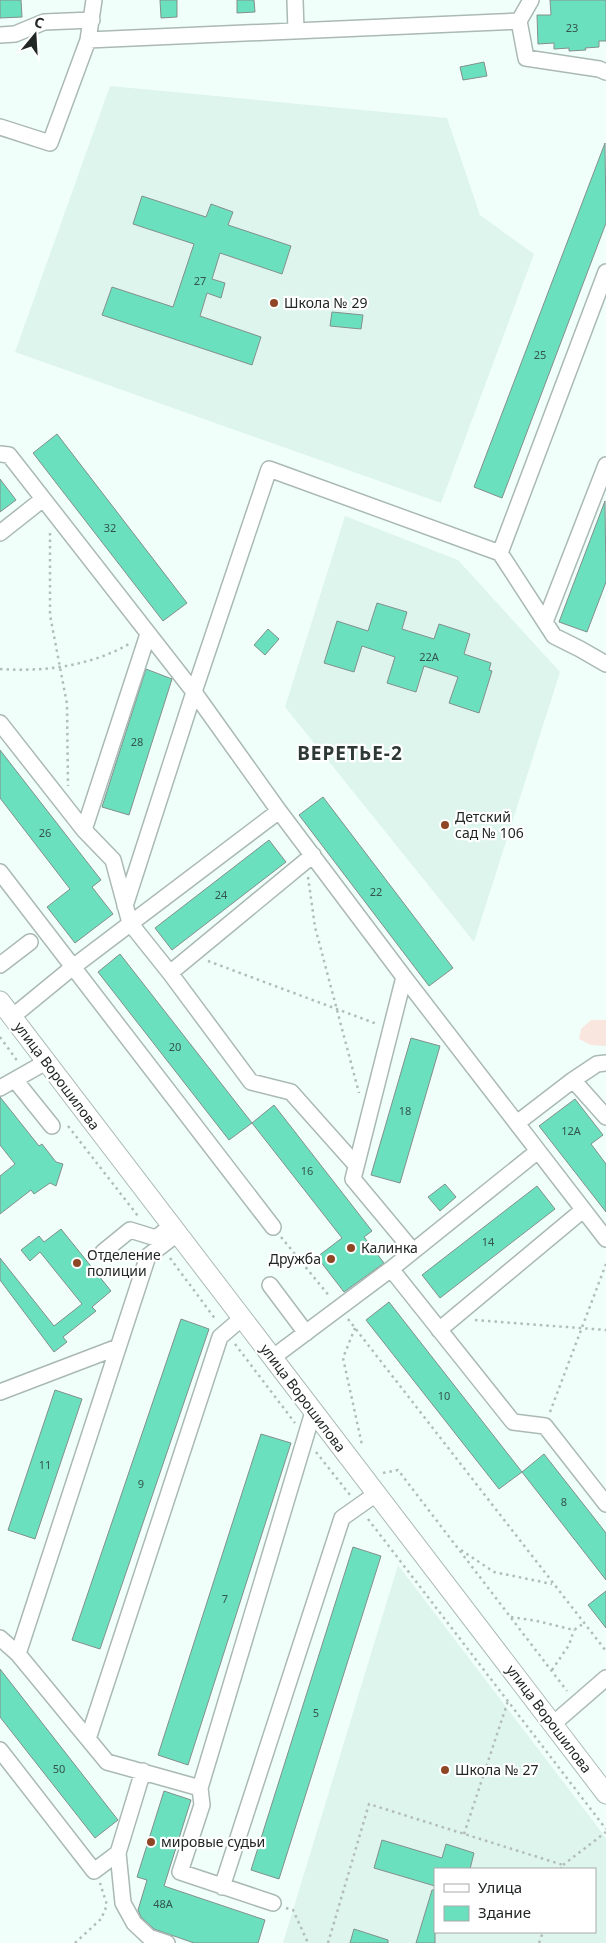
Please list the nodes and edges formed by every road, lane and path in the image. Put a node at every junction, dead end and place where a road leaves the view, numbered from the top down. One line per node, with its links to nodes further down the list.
1 (94, 0): 4 (lane)
2 (295, 0): 6 (lane)
3 (531, 0): 5 (lane)
4 (92, 20): 7 (lane); 8 (lane)
5 (519, 21): 6 (lane); 9 (lane)
6 (296, 31): 8 (lane)
7 (0, 35)
8 (88, 40): 10 (lane)
9 (606, 72)
10 (0, 127)
11 (606, 272): 16 (lane)
12 (0, 454): 14 (lane)
13 (606, 465): 17 (lane)
14 (47, 504): 15 (lane); 18 (lane); 20 (path)
15 (0, 533)
16 (500, 553): 17 (lane); 22 (lane)
17 (545, 622): 19 (lane)
18 (148, 634): 20 (path); 22 (lane); 26 (lane)
19 (606, 664)
20 (60, 668): 21 (path); 24 (path)
21 (0, 669)
22 (194, 692): 25 (lane); 29 (lane)
23 (0, 723): 24 (lane)
24 (69, 811): 26 (lane)
25 (280, 811): 27 (lane); 30 (lane)
26 (84, 830): 29 (lane)
27 (313, 855): 32 (lane); 36 (lane); 38 (path)
28 (0, 872): 34 (lane)
29 (125, 906): 30 (lane)
30 (130, 923): 34 (lane); 35 (lane)
31 (30, 942): 33 (lane)
32 (193, 955): 35 (lane); 38 (path)
33 (0, 965)
34 (73, 967): 39 (lane); 53 (lane)
35 (170, 973): 51 (lane)
36 (404, 977): 40 (lane); 48 (lane)
37 (0, 1001): 39 (main road, улица Ворошилова)
38 (335, 1008): 40 (path); 46 (path)
39 (12, 1016): 41 (main road, улица Ворошилова)
40 (392, 1029): 51 (lane)
41 (46, 1062): 43 (lane); 54 (main road, улица Ворошилова)
42 (606, 1063): 44 (lane)
43 (15, 1080): 45 (lane); 49 (lane)
44 (573, 1080): 47 (lane); 48 (lane)
45 (0, 1088)
46 (360, 1097)
47 (606, 1117)
48 (516, 1123): 50 (lane)
49 (52, 1126)
50 (538, 1151): 52 (lane); 56 (lane)
51 (356, 1166): 56 (lane)
52 (583, 1210): 55 (lane); 63 (lane)
53 (273, 1227): 61 (path)
54 (174, 1230): 57 (lane); 62 (main road, улица Ворошилова); 69 (lane)
55 (606, 1240)
56 (412, 1251): 59 (lane)
57 (103, 1252)
58 (606, 1264): 64 (path)
59 (391, 1269): 61 (lane); 66 (lane)
60 (270, 1285): 68 (lane)
61 (339, 1308): 65 (path); 68 (lane)
62 (242, 1318): 70 (main road, улица Ворошилова); 91 (lane)
63 (454, 1318): 64 (path); 66 (lane)
64 (581, 1327): 67 (path); 73 (path)
65 (355, 1328): 74 (path); 79 (path)
66 (440, 1330): 73 (lane)
67 (606, 1330)
68 (306, 1333): 70 (lane)
69 (118, 1348): 71 (lane); 85 (lane)
70 (272, 1358): 72 (main road, улица Ворошилова)
71 (0, 1392)
72 (313, 1412): 76 (main road, улица Ворошилова); 94 (lane)
73 (545, 1426): 77 (lane)
74 (366, 1451)
75 (378, 1466): 76 (path)
76 (376, 1484): 78 (path); 90 (main road, улица Ворошилова); 102 (lane)
77 (606, 1504)
78 (458, 1548): 79 (path); 80 (path)
79 (554, 1584): 81 (path)
80 (511, 1617): 82 (path); 86 (path)
81 (584, 1623): 82 (path); 84 (path)
82 (574, 1630): 86 (path)
83 (0, 1638): 85 (lane)
84 (606, 1651)
85 (18, 1654): 91 (lane)
86 (552, 1670): 89 (path)
87 (606, 1678): 89 (lane)
88 (508, 1701): 97 (path)
89 (578, 1704): 90 (lane)
90 (552, 1724): 95 (main road, улица Ворошилова)
91 (88, 1739): 93 (lane)
92 (0, 1750): 101 (lane)
93 (143, 1772): 94 (lane); 98 (lane)
94 (200, 1788): 102 (lane)
95 (606, 1794)
96 (606, 1832): 99 (path)
97 (464, 1834): 99 (path); 107 (path)
98 (118, 1853): 101 (lane); 105 (lane)
99 (563, 1865): 100 (path)
100 (562, 1868)
101 (94, 1871): 104 (path)
102 (222, 1887): 103 (lane)
103 (273, 1903): 106 (path)
104 (75, 1943)
105 (167, 1943)
106 (308, 1943)
107 (328, 1943)

